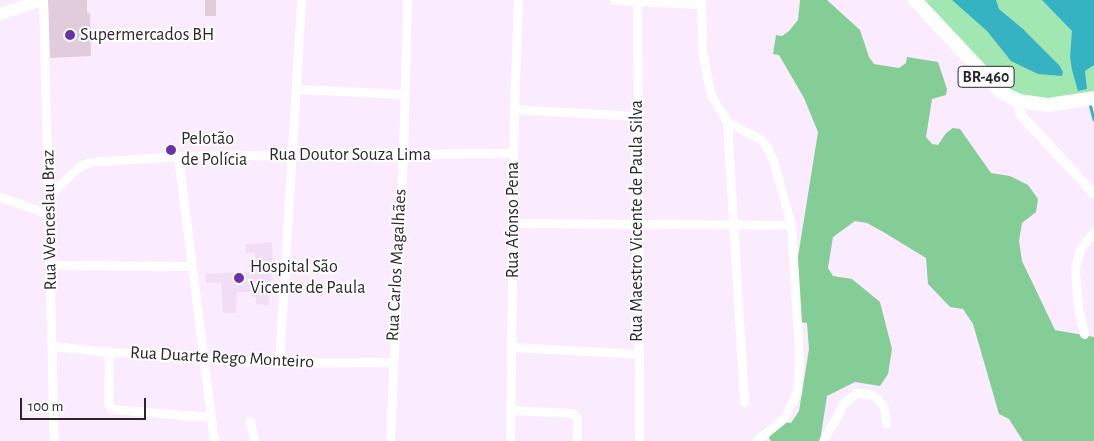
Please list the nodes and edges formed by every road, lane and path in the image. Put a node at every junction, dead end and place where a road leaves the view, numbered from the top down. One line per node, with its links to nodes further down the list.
1 (42, 0): 9 (main road); 22 (street, Rua Wenceslau Braz)
2 (301, 0): 10 (street)
3 (407, 0): 11 (street, Rua Carlos Magalhães)
4 (518, 0): 14 (street, Rua Afonso Pena)
5 (614, 0): 7 (street)
6 (915, 0): 13 (main road, BR-460)
7 (638, 1): 8 (street); 15 (street, Rua Maestro Vicente de Paula Silva)
8 (701, 2): 16 (street)
9 (0, 14)
10 (296, 88): 11 (street); 20 (street)
11 (404, 94): 18 (street, Rua Carlos Magalhães)
12 (1090, 99): 13 (main road, BR-460)
13 (1019, 101): 21 (street)
14 (514, 109): 15 (street); 17 (street, Rua Afonso Pena)
15 (636, 116): 26 (street, Rua Maestro Vicente de Paula Silva)
16 (727, 122): 27 (street); 28 (street)
17 (513, 153): 18 (street, Rua Doutor Souza Lima); 25 (street, Rua Afonso Pena)
18 (403, 155): 20 (street, Rua Doutor Souza Lima); 38 (street, Rua Carlos Magalhães)
19 (178, 156): 20 (street, Rua Doutor Souza Lima); 22 (street, Rua Doutor Souza Lima); 31 (street)
20 (293, 156): 39 (street)
21 (1094, 194)
22 (49, 195): 24 (street, Rua Wenceslau Braz)
23 (0, 197): 24 (street)
24 (49, 214): 30 (street, Rua Wenceslau Braz)
25 (513, 224): 26 (street); 34 (street, Rua Afonso Pena)
26 (638, 224): 27 (street); 36 (street, Rua Maestro Vicente de Paula Silva)
27 (734, 225): 28 (street); 40 (street)
28 (791, 225): 52 (street)
29 (1094, 232): 32 (street)
30 (51, 265): 31 (street); 33 (street, Rua Wenceslau Braz)
31 (190, 266): 37 (street)
32 (1084, 334)
33 (52, 346): 35 (street, Rua Duarte Rego Monteiro); 45 (street, Rua Wenceslau Braz)
34 (512, 347): 36 (street); 41 (street, Rua Afonso Pena)
35 (109, 352): 37 (street, Rua Duarte Rego Monteiro); 42 (street)
36 (638, 354): 51 (street, Rua Maestro Vicente de Paula Silva)
37 (202, 357): 39 (street, Rua Duarte Rego Monteiro); 42 (street)
38 (392, 362): 39 (street, Rua Duarte Rego Monteiro); 48 (street, Rua Carlos Magalhães)
39 (279, 363)
40 (744, 402)
41 (510, 410): 49 (street, Rua Afonso Pena); 50 (street)
42 (210, 417): 46 (street)
43 (250, 421): 47 (street)
44 (886, 423): 53 (street)
45 (54, 441)
46 (214, 441)
47 (254, 441)
48 (390, 441)
49 (510, 441)
50 (577, 441)
51 (639, 441)
52 (756, 441)
53 (823, 441)

